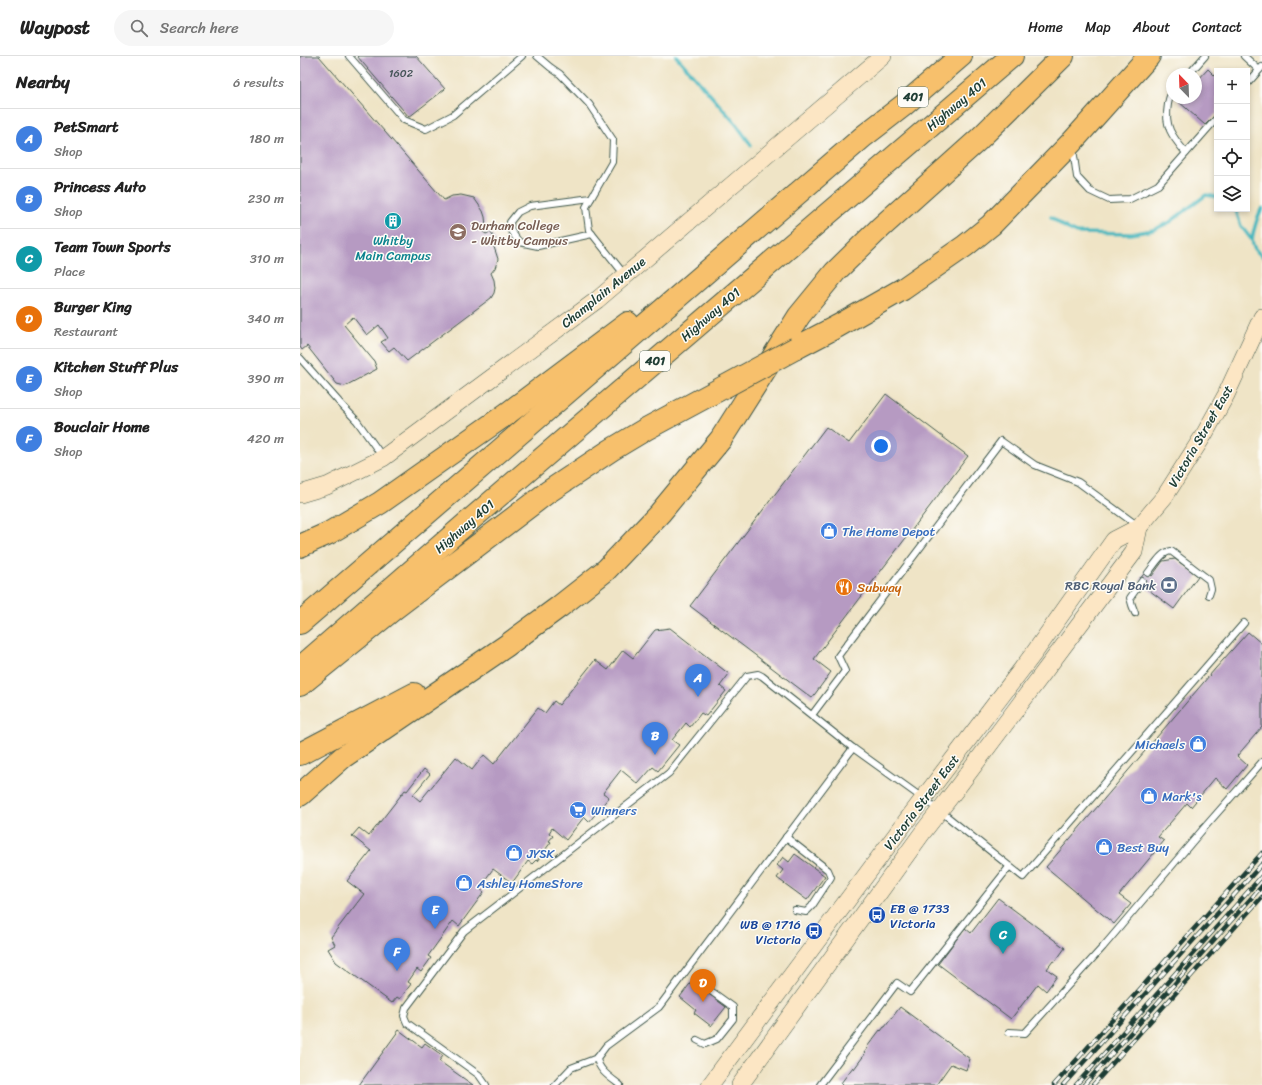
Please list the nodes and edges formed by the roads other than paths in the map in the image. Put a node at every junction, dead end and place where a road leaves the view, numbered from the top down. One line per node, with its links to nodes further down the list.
1 (349, 56): 2 (lane)
2 (522, 56)
3 (537, 56): 19 (lane)
4 (883, 56): 21 (main road, Champlain Avenue)
5 (961, 56): 16 (highway, 401)
6 (1012, 56): 35 (highway, Highway 401 / 401)
7 (1063, 56): 34 (highway)
8 (1149, 56): 17 (highway)
9 (1205, 56): 11 (lane)
10 (1244, 56): 12 (lane)
11 (1194, 68)
12 (1261, 69): 13 (lane)
13 (1250, 81)
14 (1168, 104): 18 (lane)
15 (1214, 121): 18 (lane)
16 (864, 136): 27 (highway); 32 (highway, 401)
17 (1072, 142): 18 (lane); 36 (highway, bridge)
18 (1186, 153)
19 (591, 198): 20 (lane); 20 (lane)
20 (592, 234): 21 (lane)
21 (626, 275): 24 (main road, Champlain Avenue)
22 (1262, 317): 26 (main road, Victoria Street East)
23 (300, 358): 24 (lane)
24 (383, 458): 25 (main road, Champlain Avenue)
25 (300, 494)
26 (1139, 527): 37 (lane); 42 (main road, Victoria Street East); 43 (main road, Victoria Street East)
27 (300, 546)
28 (1148, 573): 30 (lane)
29 (1142, 581): 31 (lane)
30 (1209, 596)
31 (1135, 613)
32 (300, 623)
33 (1244, 623): 45 (lane)
34 (506, 646): 39 (highway); 41 (highway)
35 (300, 668)
36 (300, 685)
37 (812, 715): 38 (lane); 52 (lane)
38 (853, 748): 42 (lane); 44 (lane)
39 (300, 754)
40 (1262, 762): 48 (lane)
41 (300, 794)
42 (924, 799): 43 (lane); 55 (main road, Victoria Street East)
43 (939, 810): 45 (lane); 51 (main road, Victoria Street East)
44 (786, 837): 46 (lane); 50 (lane)
45 (1009, 866): 56 (lane)
46 (795, 910)
47 (697, 981): 49 (lane)
48 (1009, 1032)
49 (697, 1040)
50 (597, 1058): 53 (lane); 54 (lane)
51 (743, 1084)
52 (486, 1085)
53 (555, 1085)
54 (620, 1085)
55 (710, 1085)
56 (820, 1085)

